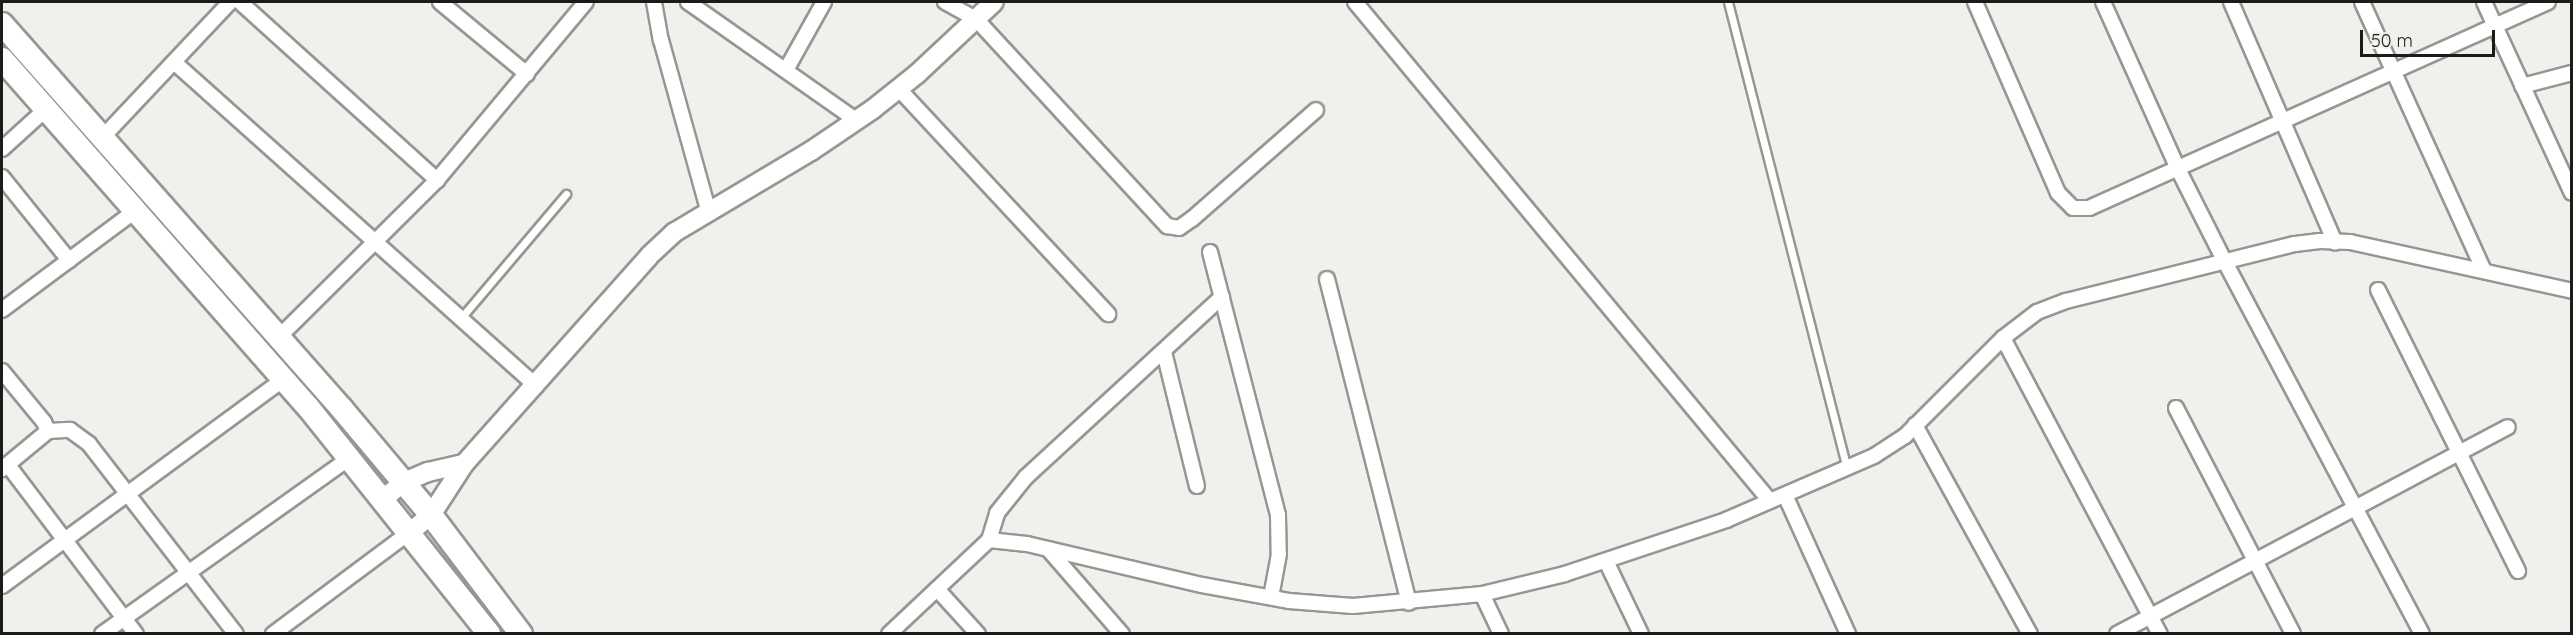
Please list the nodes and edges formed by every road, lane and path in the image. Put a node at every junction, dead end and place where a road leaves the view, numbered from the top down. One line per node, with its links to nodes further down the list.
1 (230, 2): 22 (street)
2 (240, 2): 37 (street)
3 (440, 2): 26 (street)
4 (586, 2): 26 (street)
5 (654, 2): 40 (street)
6 (688, 2): 23 (street)
7 (824, 2): 23 (street)
8 (945, 2): 18 (street)
9 (994, 2): 18 (street)
10 (1355, 2): 75 (street)
11 (1728, 2): 69 (lane)
12 (1975, 2): 35 (street)
13 (2103, 2): 35 (street)
14 (2231, 2): 31 (street)
15 (2362, 2): 24 (street)
16 (2484, 2): 20 (street)
17 (2548, 2): 20 (street)
18 (976, 19): 28 (street); 30 (street)
19 (2, 24): 33 (main road)
20 (2495, 26): 24 (street); 27 (street)
21 (2, 58): 29 (main road)
22 (174, 62): 33 (street); 43 (street)
23 (786, 70): 32 (street)
24 (2393, 72): 31 (street); 47 (street)
25 (2571, 73): 27 (street)
26 (527, 74): 37 (street)
27 (2522, 86): 38 (street)
28 (898, 88): 32 (street); 53 (street)
29 (45, 110): 34 (street); 41 (main road)
30 (1316, 110)
31 (2284, 119): 35 (street); 42 (street)
32 (856, 120): 40 (street)
33 (100, 139): 55 (main road)
34 (2, 149)
35 (2178, 168): 46 (street)
36 (2, 177): 45 (street)
37 (437, 180): 43 (street)
38 (2571, 193)
39 (566, 194): 54 (lane)
40 (708, 210): 60 (street)
41 (135, 211): 45 (street); 59 (main road)
42 (2335, 242): 46 (street); 47 (street)
43 (374, 243): 54 (street); 55 (street)
44 (1210, 252): 51 (street)
45 (69, 260): 52 (street)
46 (2224, 260): 56 (street); 76 (street)
47 (2484, 271): 50 (street)
48 (1327, 279): 90 (street)
49 (2378, 290): 65 (street)
50 (2571, 291)
51 (1222, 297): 57 (street); 89 (street)
52 (2, 310)
53 (1108, 314)
54 (460, 319): 60 (street)
55 (279, 337): 70 (main road)
56 (2003, 338): 62 (street); 91 (street)
57 (1164, 352): 71 (street); 79 (street)
58 (2, 371): 64 (street)
59 (284, 379): 66 (main road); 72 (street)
60 (536, 387): 67 (street)
61 (2176, 408): 82 (street)
62 (1915, 425): 69 (street); 105 (street)
63 (2508, 427): 65 (street)
64 (48, 431): 68 (street); 72 (street)
65 (2458, 453): 76 (street); 84 (street)
66 (350, 458): 74 (main road); 85 (street)
67 (464, 464): 70 (street); 77 (street)
68 (5, 467): 80 (street)
69 (1847, 469): 73 (street)
70 (404, 482): 74 (street); 77 (main road)
71 (1197, 486)
72 (128, 495): 80 (street); 85 (street)
73 (1785, 495): 75 (street); 104 (street)
74 (383, 499): 78 (main road)
75 (1770, 501): 83 (street)
76 (2355, 507): 82 (street); 109 (street)
77 (432, 516): 78 (street); 98 (main road)
78 (411, 532): 96 (street); 97 (main road)
79 (989, 540): 81 (street); 87 (street)
80 (66, 541): 86 (street); 92 (street)
81 (1048, 549): 89 (street); 101 (street)
82 (2256, 560): 91 (street); 108 (street)
83 (1606, 561): 88 (street); 103 (street)
84 (2518, 571)
85 (188, 572): 92 (street); 95 (street)
86 (2, 586)
87 (937, 588): 99 (street); 100 (street)
88 (1482, 594): 90 (street); 102 (street)
89 (1271, 597): 90 (street)
90 (1409, 603)
91 (2150, 616): 106 (street); 107 (street)
92 (124, 618): 93 (street); 94 (street)
93 (102, 633)
94 (136, 633)
95 (236, 633)
96 (273, 633)
97 (489, 633)
98 (520, 633)
99 (889, 633)
100 (978, 633)
101 (1122, 633)
102 (1501, 633)
103 (1641, 633)
104 (1848, 633)
105 (2030, 633)
106 (2117, 633)
107 (2160, 633)
108 (2293, 633)
109 (2422, 633)

